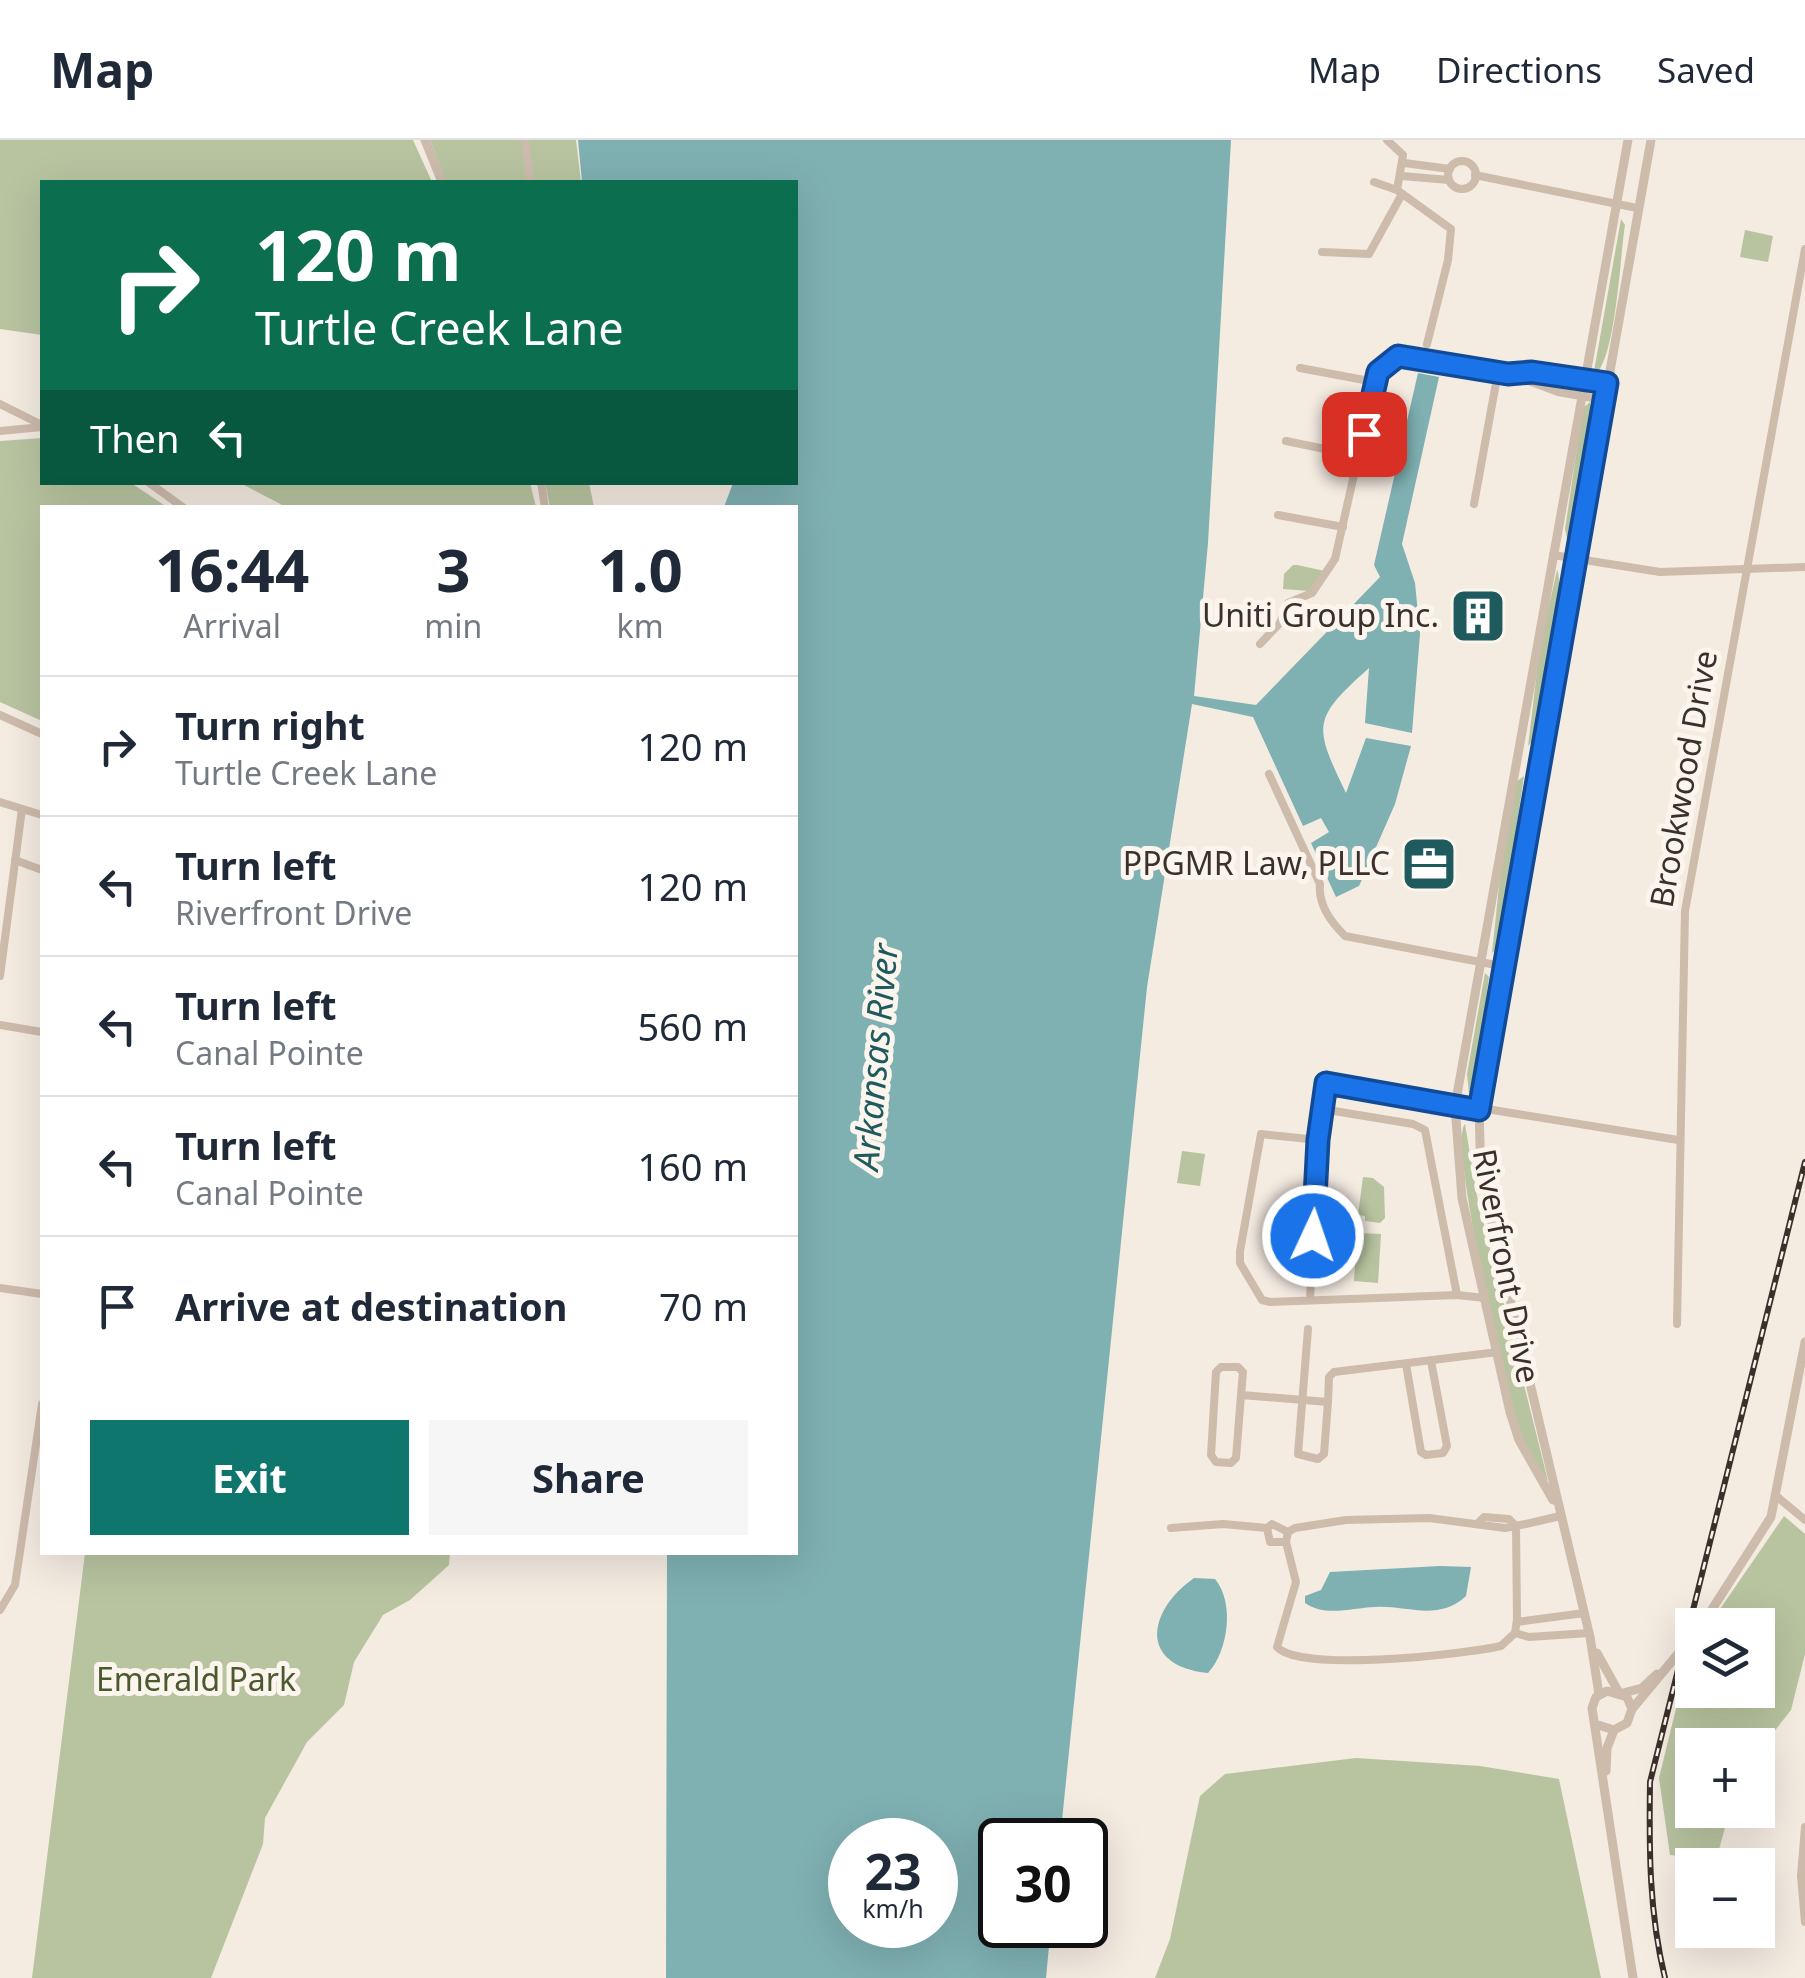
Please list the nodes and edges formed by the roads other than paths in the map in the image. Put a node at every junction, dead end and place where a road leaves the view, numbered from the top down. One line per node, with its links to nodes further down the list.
1 (425, 140): 10 (street)
2 (525, 140): 11 (street)
3 (1387, 140): 6 (street)
4 (1628, 140): 15 (street, Riverfront Drive)
5 (1650, 140): 16 (street, Riverfront Drive)
6 (1404, 163): 7 (street); 9 (street)
7 (1450, 169): 8 (street); 12 (street)
8 (1475, 174): 12 (street); 15 (street)
9 (1402, 176): 12 (street); 14 (street)
10 (441, 180)
11 (530, 180)
12 (1449, 180)
13 (1374, 182): 14 (street)
14 (1399, 192): 18 (street); 19 (street)
15 (1616, 204): 16 (street); 22 (street, Riverfront Drive)
16 (1637, 208): 24 (street, Riverfront Drive)
17 (1805, 249): 41 (street, Brookwood Drive)
18 (1322, 252)
19 (1427, 344)
20 (1300, 368): 23 (street)
21 (1503, 373): 22 (street); 23 (street); 25 (street); 34 (street)
22 (1584, 379): 24 (street); 25 (street, Riverfront Drive)
23 (1375, 382): 32 (street)
24 (1607, 383): 26 (street, Riverfront Drive)
25 (1581, 396): 26 (street); 38 (street, Riverfront Drive)
26 (1604, 400): 39 (street, Riverfront Drive)
27 (0, 404): 28 (street)
28 (40, 425)
29 (40, 426): 30 (street)
30 (0, 432)
31 (1286, 442): 32 (street)
32 (1359, 456): 37 (street)
33 (152, 485): 35 (street)
34 (1474, 504)
35 (180, 505)
36 (1278, 515): 37 (street)
37 (1343, 526): 42 (street)
38 (1553, 555): 39 (street); 51 (street, Riverfront Drive)
39 (1576, 560): 41 (street); 52 (street, Riverfront Drive)
40 (1805, 567): 41 (street)
41 (1749, 570): 60 (street, Brookwood Drive)
42 (1260, 644)
43 (0, 715): 44 (street)
44 (40, 733)
45 (1269, 774): 51 (street)
46 (0, 802): 47 (street)
47 (22, 809): 48 (street); 49 (street)
48 (40, 814)
49 (15, 860): 50 (street); 53 (street)
50 (40, 869)
51 (1479, 962): 52 (street); 56 (street, Riverfront Drive)
52 (1501, 966): 58 (street, Riverfront Drive)
53 (0, 976)
54 (0, 1025): 55 (street)
55 (40, 1032)
56 (1455, 1106): 57 (street); 58 (street); 64 (street, Riverfront Drive)
57 (1322, 1109): 59 (street); 63 (street)
58 (1479, 1110): 60 (street); 77 (street, Riverfront Drive)
59 (1318, 1140): 65 (street); 65 (street)
60 (1678, 1140): 66 (street, Brookwood Drive)
61 (0, 1288): 62 (street)
62 (40, 1294)
63 (1457, 1296): 64 (street); 65 (street)
64 (1485, 1298): 69 (street, Riverfront Drive)
65 (1310, 1300)
66 (1677, 1324)
67 (1308, 1330): 73 (street)
68 (1805, 1342): 76 (street)
69 (1498, 1352): 70 (street); 77 (street, Riverfront Drive)
70 (1431, 1361): 71 (street); 71 (street)
71 (1406, 1364): 74 (street)
72 (1241, 1395): 72 (street); 73 (street)
73 (1301, 1400): 74 (street); 74 (street)
74 (1328, 1402)
75 (40, 1417): 85 (street)
76 (1775, 1495): 78 (street); 84 (street)
77 (1559, 1511): 79 (street); 86 (street, Riverfront Drive)
78 (1805, 1520)
79 (1516, 1526): 82 (street); 88 (street)
80 (1172, 1528): 81 (street)
81 (1267, 1528): 82 (street); 83 (street)
82 (1288, 1532): 83 (street)
83 (1286, 1542): 89 (street)
84 (1714, 1608)
85 (0, 1610)
86 (1584, 1613): 87 (street); 91 (street, Riverfront Drive)
87 (1550, 1620): 88 (street); 90 (street)
88 (1517, 1622): 89 (street)
89 (1515, 1633): 90 (street)
90 (1553, 1635): 91 (street)
91 (1590, 1635): 94 (street, Riverfront Drive); 95 (street, Riverfront Drive)
92 (1675, 1658): 94 (street)
93 (1675, 1658): 96 (street)
94 (1620, 1692): 95 (street); 96 (street)
95 (1600, 1694): 97 (street)
96 (1632, 1709): 98 (street)
97 (1598, 1725): 98 (street); 99 (street)
98 (1614, 1730): 99 (street)
99 (1604, 1784): 102 (street)
100 (1805, 1827): 101 (street)
101 (1805, 1922)
102 (1633, 1978)

